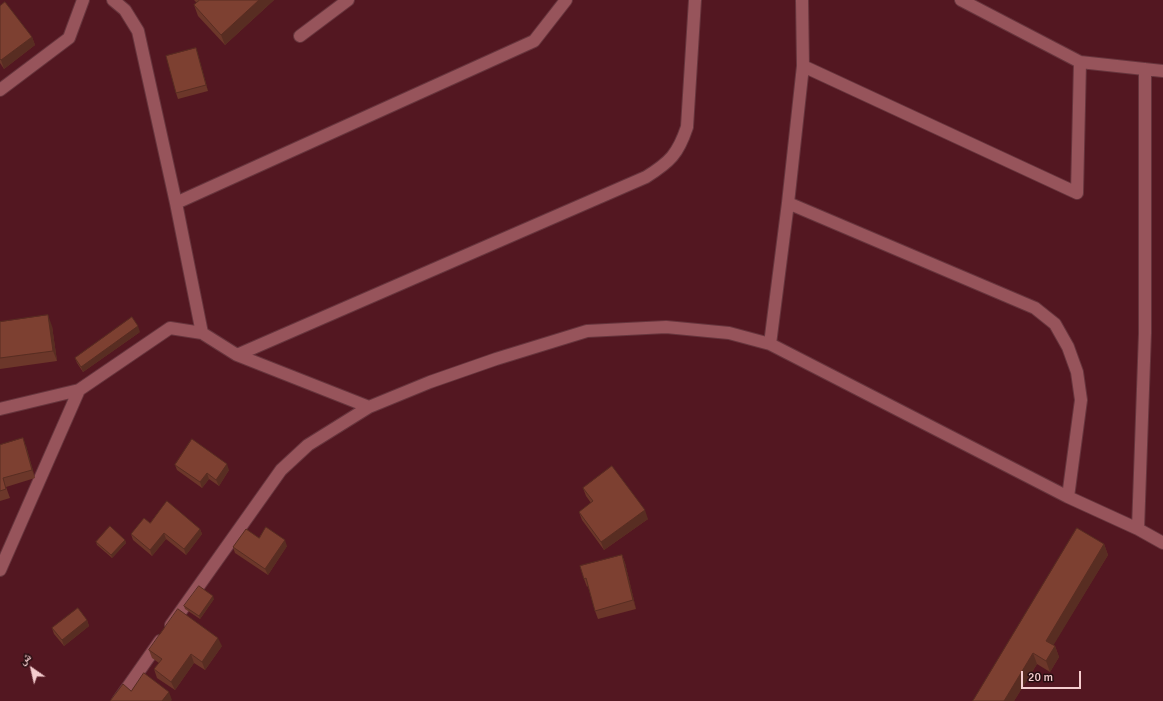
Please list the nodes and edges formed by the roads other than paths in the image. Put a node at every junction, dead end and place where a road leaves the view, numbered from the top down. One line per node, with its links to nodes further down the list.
1 (83, 0): 13 (street)
2 (113, 0): 14 (street)
3 (348, 0): 8 (street)
4 (566, 0): 14 (street)
5 (695, 0): 18 (street)
6 (802, 0): 10 (street)
7 (961, 0): 9 (street)
8 (300, 36)
9 (1080, 62): 10 (street); 11 (street)
10 (803, 66): 15 (street)
11 (1145, 69): 12 (street); 23 (street)
12 (1163, 71)
13 (0, 90)
14 (176, 203): 16 (street)
15 (788, 203): 17 (street); 22 (street)
16 (202, 333): 18 (street); 19 (street)
17 (770, 344): 20 (street); 22 (street)
18 (237, 355): 20 (street)
19 (79, 390): 21 (street); 25 (street)
20 (369, 407): 26 (street)
21 (0, 409)
22 (1068, 497): 23 (street)
23 (1138, 529): 24 (street)
24 (1163, 543)
25 (0, 570)
26 (118, 701)

